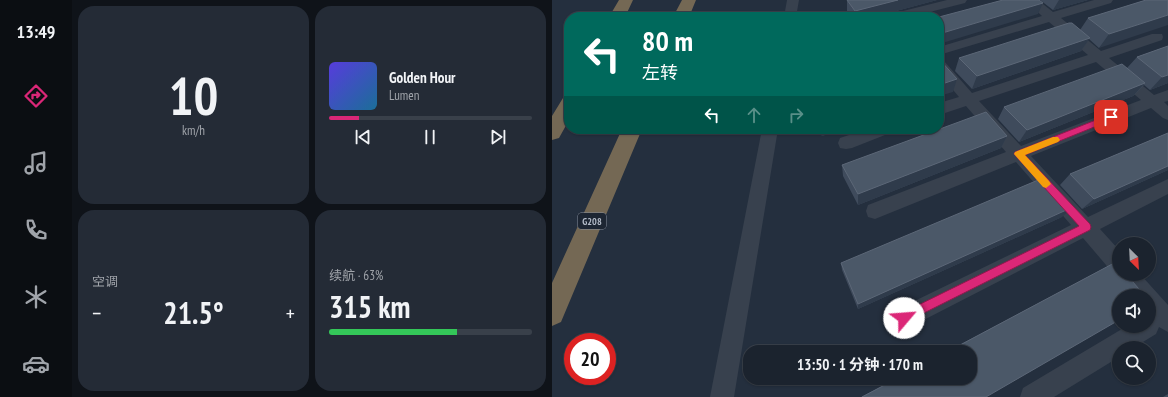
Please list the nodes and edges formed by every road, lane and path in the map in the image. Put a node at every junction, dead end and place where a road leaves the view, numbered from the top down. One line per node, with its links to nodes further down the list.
1 (626, 0): 7 (highway)
2 (689, 0): 8 (highway)
3 (793, 0): 9 (street)
4 (961, 0): 10 (street)
5 (1031, 0): 11 (street)
6 (1107, 0): 11 (street)
7 (620, 12)
8 (683, 12)
9 (791, 12)
10 (914, 12)
11 (1052, 16): 13 (street); 14 (street)
12 (1157, 36): 14 (street)
13 (944, 49)
14 (1098, 56): 17 (street); 18 (street)
15 (944, 70): 17 (street)
16 (1168, 95): 18 (street)
17 (968, 99): 19 (street); 27 (street)
18 (1152, 101): 21 (street); 27 (street)
19 (944, 107)
20 (564, 112): 22 (highway)
21 (1168, 114)
22 (552, 133)
23 (630, 134): 34 (highway, G208)
24 (769, 134): 37 (street)
25 (870, 134): 26 (street)
26 (846, 143)
27 (1018, 154): 29 (street); 30 (street)
28 (1168, 186): 30 (street)
29 (875, 210)
30 (1086, 227): 31 (street); 35 (street)
31 (1112, 257)
32 (1133, 281): 33 (street)
33 (1140, 289)
34 (552, 313)
35 (904, 318)
36 (1157, 322): 38 (street)
37 (722, 397)
38 (1032, 397)

